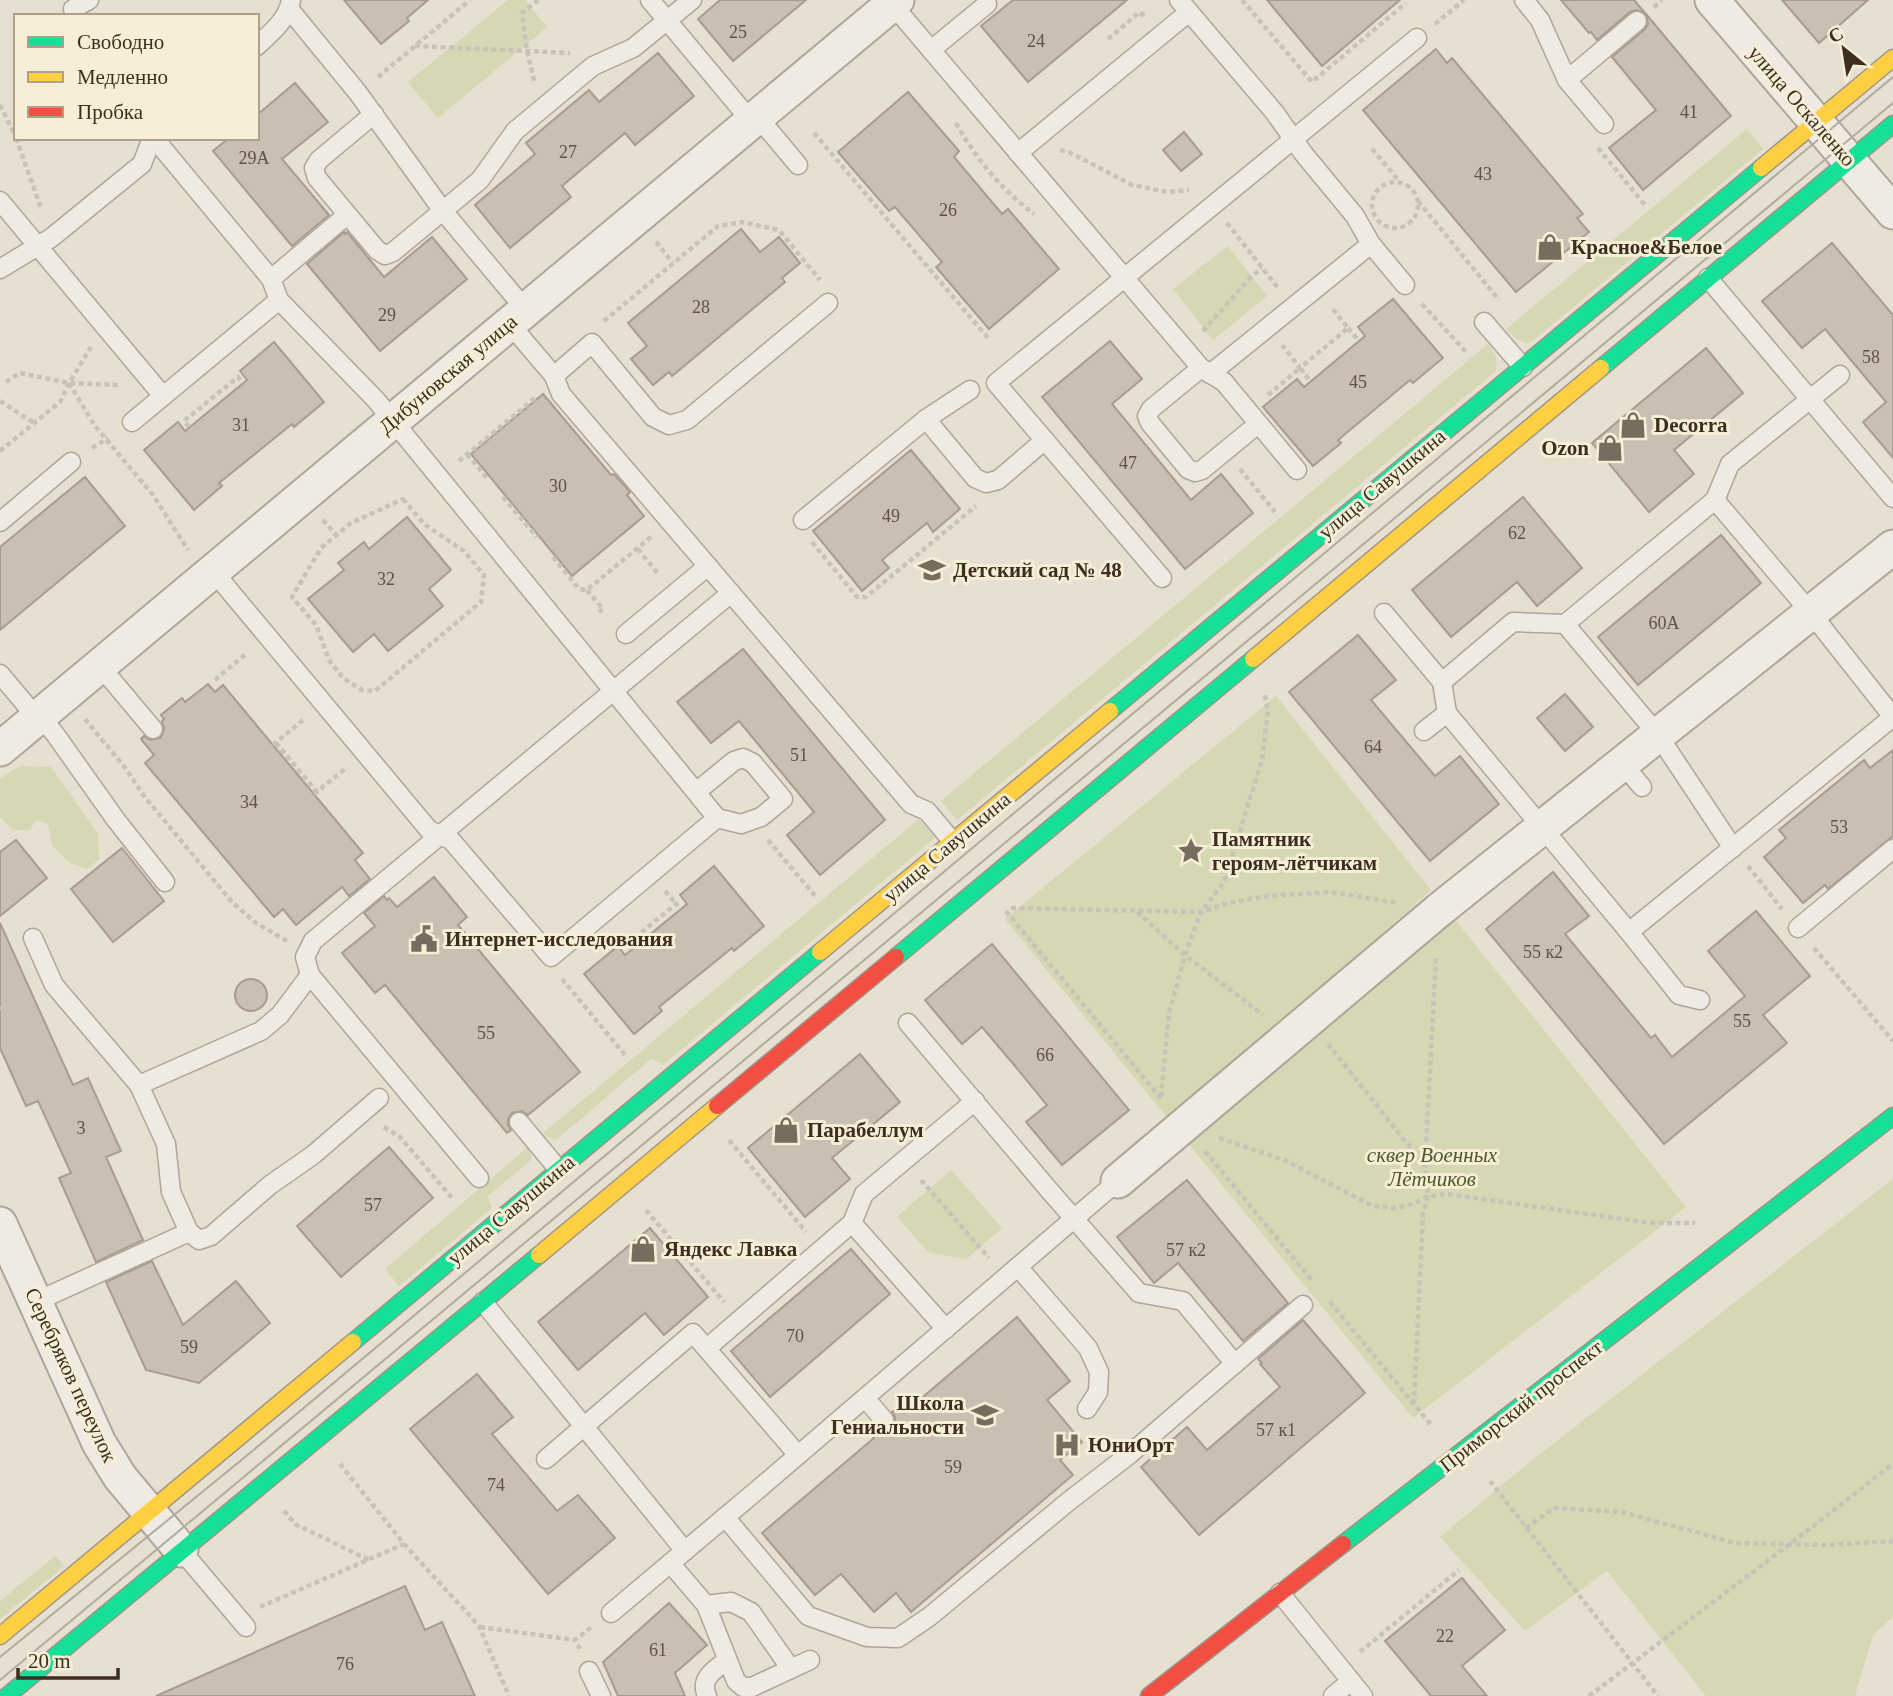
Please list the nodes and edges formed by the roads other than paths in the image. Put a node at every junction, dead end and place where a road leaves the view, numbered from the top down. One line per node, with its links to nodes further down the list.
1 (89, 0): 10 (lane)
2 (650, 0): 11 (lane)
3 (692, 0): 11 (lane)
4 (1524, 0): 17 (lane)
5 (1712, 0): 20 (street, улица Оскаленко)
6 (888, 3): 15 (lane); 19 (street, Дибуновская улица)
7 (987, 4): 15 (lane)
8 (290, 5): 14 (lane); 18 (lane)
9 (1184, 6): 23 (lane); 26 (lane)
10 (72, 8)
11 (667, 20): 19 (lane); 30 (lane)
12 (1637, 21): 17 (lane)
13 (1417, 38): 23 (lane)
14 (259, 44)
15 (931, 51): 26 (lane)
16 (1893, 58): 20 (main road, улица Савушкина)
17 (1566, 80): 21 (lane)
18 (374, 114): 30 (lane); 32 (lane)
19 (754, 119): 28 (lane); 42 (street, Дибуновская улица)
20 (1816, 123): 27 (street, улица Оскаленко); 44 (main road, улица Савушкина)
21 (1604, 124)
22 (1893, 124): 27 (main road)
23 (1293, 139): 34 (lane); 36 (lane)
24 (152, 140): 33 (lane)
25 (155, 140): 38 (lane)
26 (1025, 147): 36 (lane)
27 (1849, 160): 31 (street, улица Оскаленко); 37 (main road)
28 (799, 164)
29 (0, 201): 33 (lane)
30 (443, 211): 32 (lane); 42 (lane)
31 (1893, 212)
32 (348, 215): 38 (lane)
33 (45, 242): 35 (lane); 49 (lane)
34 (1371, 244): 39 (lane); 45 (lane)
35 (0, 269)
36 (1124, 278): 45 (lane); 55 (lane)
37 (1708, 278): 50 (lane); 108 (main road)
38 (271, 279): 40 (lane)
39 (1405, 285)
40 (279, 300): 49 (lane); 53 (lane)
41 (828, 303): 47 (lane)
42 (517, 316): 47 (lane); 53 (street, Дибуновская улица)
43 (1484, 322): 44 (lane)
44 (1522, 368): 85 (main road, улица Савушкина)
45 (1205, 371): 51 (lane); 51 (lane)
46 (1840, 375): 50 (lane)
47 (549, 383): 64 (lane)
48 (970, 390): 52 (lane)
49 (159, 391): 54 (lane)
50 (1809, 399): 58 (lane); 59 (lane)
51 (1253, 418): 57 (lane)
52 (926, 419): 55 (lane); 60 (lane)
53 (392, 420): 63 (street, Дибуновская улица); 74 (lane)
54 (132, 422)
55 (1045, 440): 65 (lane)
56 (71, 462): 61 (lane)
57 (1297, 470)
58 (1893, 498)
59 (1714, 500): 68 (lane); 69 (lane)
60 (803, 520)
61 (0, 522)
62 (1893, 547): 68 (street)
63 (202, 563): 71 (street, Дибуновская улица); 84 (lane)
64 (708, 566): 66 (lane); 70 (lane)
65 (1163, 578)
66 (731, 593): 74 (lane); 85 (lane)
67 (1384, 613): 73 (lane)
68 (1811, 613): 79 (street); 86 (lane)
69 (1566, 624): 73 (lane); 79 (lane)
70 (626, 634)
71 (100, 666): 76 (street, Дибуновская улица); 77 (lane)
72 (0, 674): 76 (lane)
73 (1442, 682): 75 (lane)
74 (614, 691): 81 (lane); 84 (lane)
75 (1447, 713): 78 (lane); 83 (lane)
76 (38, 717): 80 (street, Дибуновская улица); 88 (lane)
77 (153, 729)
78 (1424, 731)
79 (1658, 735): 83 (street); 86 (lane)
80 (0, 749)
81 (696, 792): 82 (lane); 82 (lane)
82 (718, 818): 84 (lane)
83 (1542, 827): 90 (lane); 102 (street)
84 (440, 835): 92 (lane)
85 (953, 842): 100 (main road, улица Савушкина)
86 (1733, 848): 90 (lane)
87 (1893, 849): 89 (lane)
88 (165, 882)
89 (1798, 928)
90 (1629, 932): 93 (lane)
91 (33, 938): 95 (lane)
92 (310, 975): 95 (lane); 101 (lane)
93 (1700, 1000)
94 (908, 1023): 97 (lane)
95 (139, 1085): 106 (lane)
96 (379, 1098): 106 (lane)
97 (975, 1101): 103 (lane); 104 (lane)
98 (1893, 1116): 125 (main road, Приморский проспект)
99 (519, 1122): 100 (lane)
100 (559, 1170): 120 (main road, улица Савушкина)
101 (479, 1178)
102 (1118, 1181): 103 (lane)
103 (1074, 1219): 107 (lane); 113 (lane)
104 (852, 1223): 111 (lane); 112 (lane)
105 (0, 1224): 109 (street, Серебряков переулок)
106 (189, 1232): 109 (lane)
107 (1012, 1273): 111 (lane); 115 (lane)
108 (483, 1301): 117 (lane); 122 (main road)
109 (35, 1302): 120 (street, Серебряков переулок)
110 (1303, 1305): 113 (lane)
111 (946, 1329): 114 (lane)
112 (707, 1348): 117 (lane); 118 (lane)
113 (1235, 1364): 121 (lane)
114 (865, 1398): 116 (lane); 118 (lane)
115 (1087, 1409)
116 (884, 1420)
117 (584, 1427): 119 (lane); 123 (lane)
118 (798, 1455): 121 (lane)
119 (546, 1459)
120 (150, 1512): 122 (street, Серебряков переулок); 129 (main road, улица Савушкина)
121 (724, 1517): 123 (lane)
122 (181, 1550): 128 (lane); 136 (main road)
123 (685, 1551): 124 (lane)
124 (670, 1563): 126 (lane); 127 (lane)
125 (1280, 1593): 134 (lane); 139 (main road, Приморский проспект)
126 (706, 1605): 130 (lane); 132 (lane)
127 (611, 1613)
128 (241, 1622)
129 (0, 1636)
130 (727, 1660): 135 (lane); 138 (lane)
131 (810, 1660): 132 (lane)
132 (791, 1669): 135 (lane)
133 (589, 1671): 137 (lane)
134 (1346, 1674): 140 (lane); 141 (lane)
135 (767, 1688)
136 (7, 1696)
137 (601, 1696)
138 (707, 1696)
139 (1149, 1696)
140 (1333, 1696)
141 (1363, 1696)

